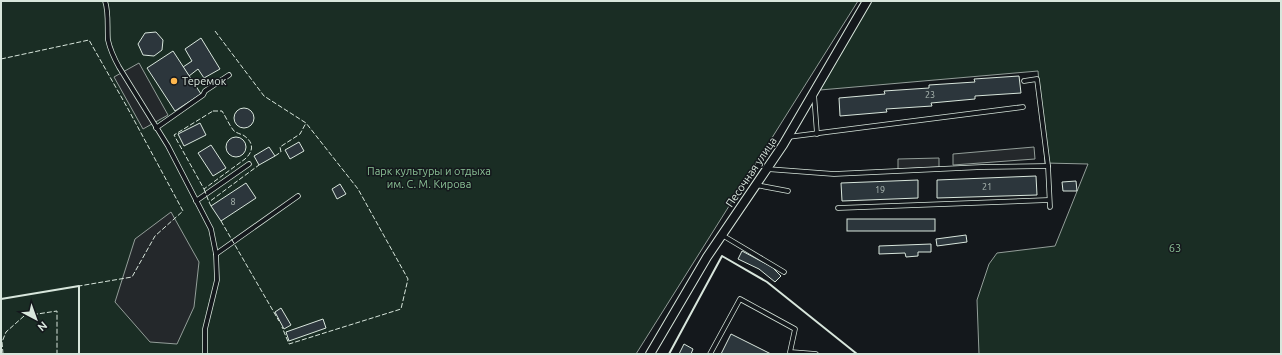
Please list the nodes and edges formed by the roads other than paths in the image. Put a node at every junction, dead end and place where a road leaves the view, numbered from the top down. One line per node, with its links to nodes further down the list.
1 (105, 1): 7 (lane)
2 (867, 1): 5 (street, Песочная улица)
3 (229, 75): 7 (lane)
4 (1024, 81): 11 (lane)
5 (814, 92): 8 (lane); 9 (street, Песочная улица)
6 (1023, 107): 8 (lane)
7 (156, 128): 17 (lane)
8 (817, 134): 9 (lane)
9 (788, 137): 12 (street, Песочная улица)
10 (249, 164): 17 (lane)
11 (1048, 166): 12 (lane); 16 (lane)
12 (767, 169): 13 (street, Песочная улица)
13 (756, 185): 14 (lane); 20 (street, Песочная улица)
14 (788, 191)
15 (298, 196): 21 (lane)
16 (1049, 200): 18 (lane); 19 (lane)
17 (196, 201): 21 (lane)
18 (1050, 207)
19 (838, 208)
20 (722, 235): 22 (lane); 25 (street, Песочная улица)
21 (216, 254): 24 (lane)
22 (784, 272)
23 (790, 353): 26 (lane); 27 (lane)
24 (205, 354)
25 (650, 354)
26 (710, 354)
27 (816, 354)

